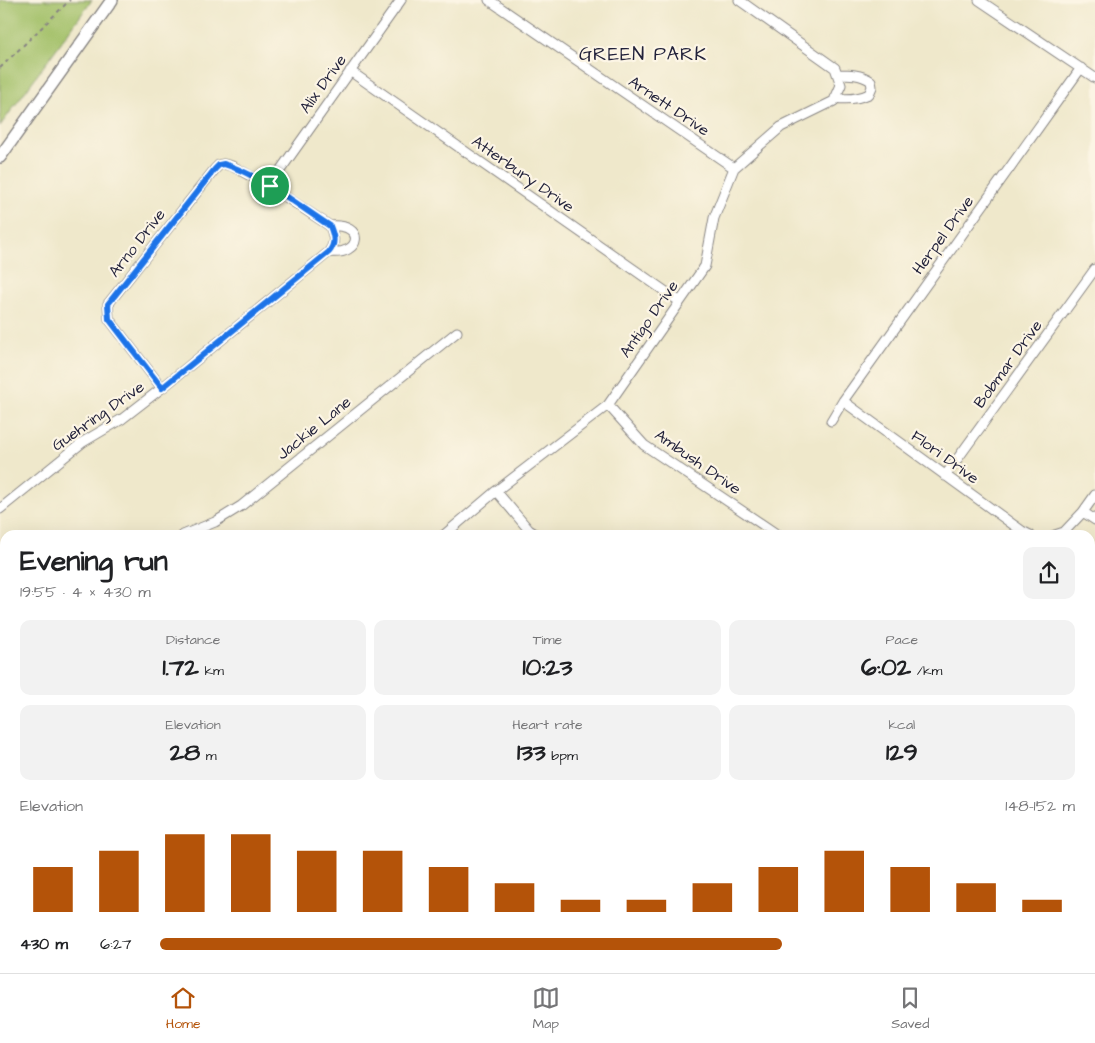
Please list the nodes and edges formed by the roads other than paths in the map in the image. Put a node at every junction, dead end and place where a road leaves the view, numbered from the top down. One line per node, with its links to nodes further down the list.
1 (112, 0): 11 (street)
2 (401, 0): 7 (street, Alix Drive)
3 (489, 0): 12 (street, Arnett Drive)
4 (739, 0): 8 (street)
5 (979, 0): 6 (street)
6 (1081, 68): 9 (street); 20 (street, Herpel Drive)
7 (350, 71): 13 (street, Alix Drive); 17 (street, Atterbury Drive)
8 (837, 74): 10 (street); 10 (street)
9 (1095, 78)
10 (835, 98): 12 (street, Antigo Drive)
11 (0, 157)
12 (734, 168): 17 (street, Antigo Drive)
13 (270, 186): 14 (street, Guehring Drive); 19 (street, Arno Drive)
14 (330, 226): 15 (street); 15 (street, Guehring Drive)
15 (329, 252): 19 (street, Guehring Drive)
16 (1095, 269): 23 (street, Bobmar Drive)
17 (679, 301): 21 (street, Antigo Drive)
18 (457, 332): 29 (street, Jackie Lane)
19 (162, 388): 26 (street, Guehring Drive)
20 (843, 401): 22 (street, Herpel Drive); 23 (street, Flori Drive)
21 (608, 405): 24 (street, Antigo Drive); 32 (street, Ambush Drive)
22 (831, 421)
23 (945, 476): 33 (street, Flori Drive)
24 (496, 491): 30 (street, Antigo Drive); 31 (street)
25 (1095, 496): 27 (street)
26 (0, 509)
27 (1083, 512): 28 (street); 34 (street)
28 (1095, 520)
29 (195, 530)
30 (450, 530)
31 (530, 530)
32 (771, 530)
33 (1021, 530)
34 (1066, 530)

